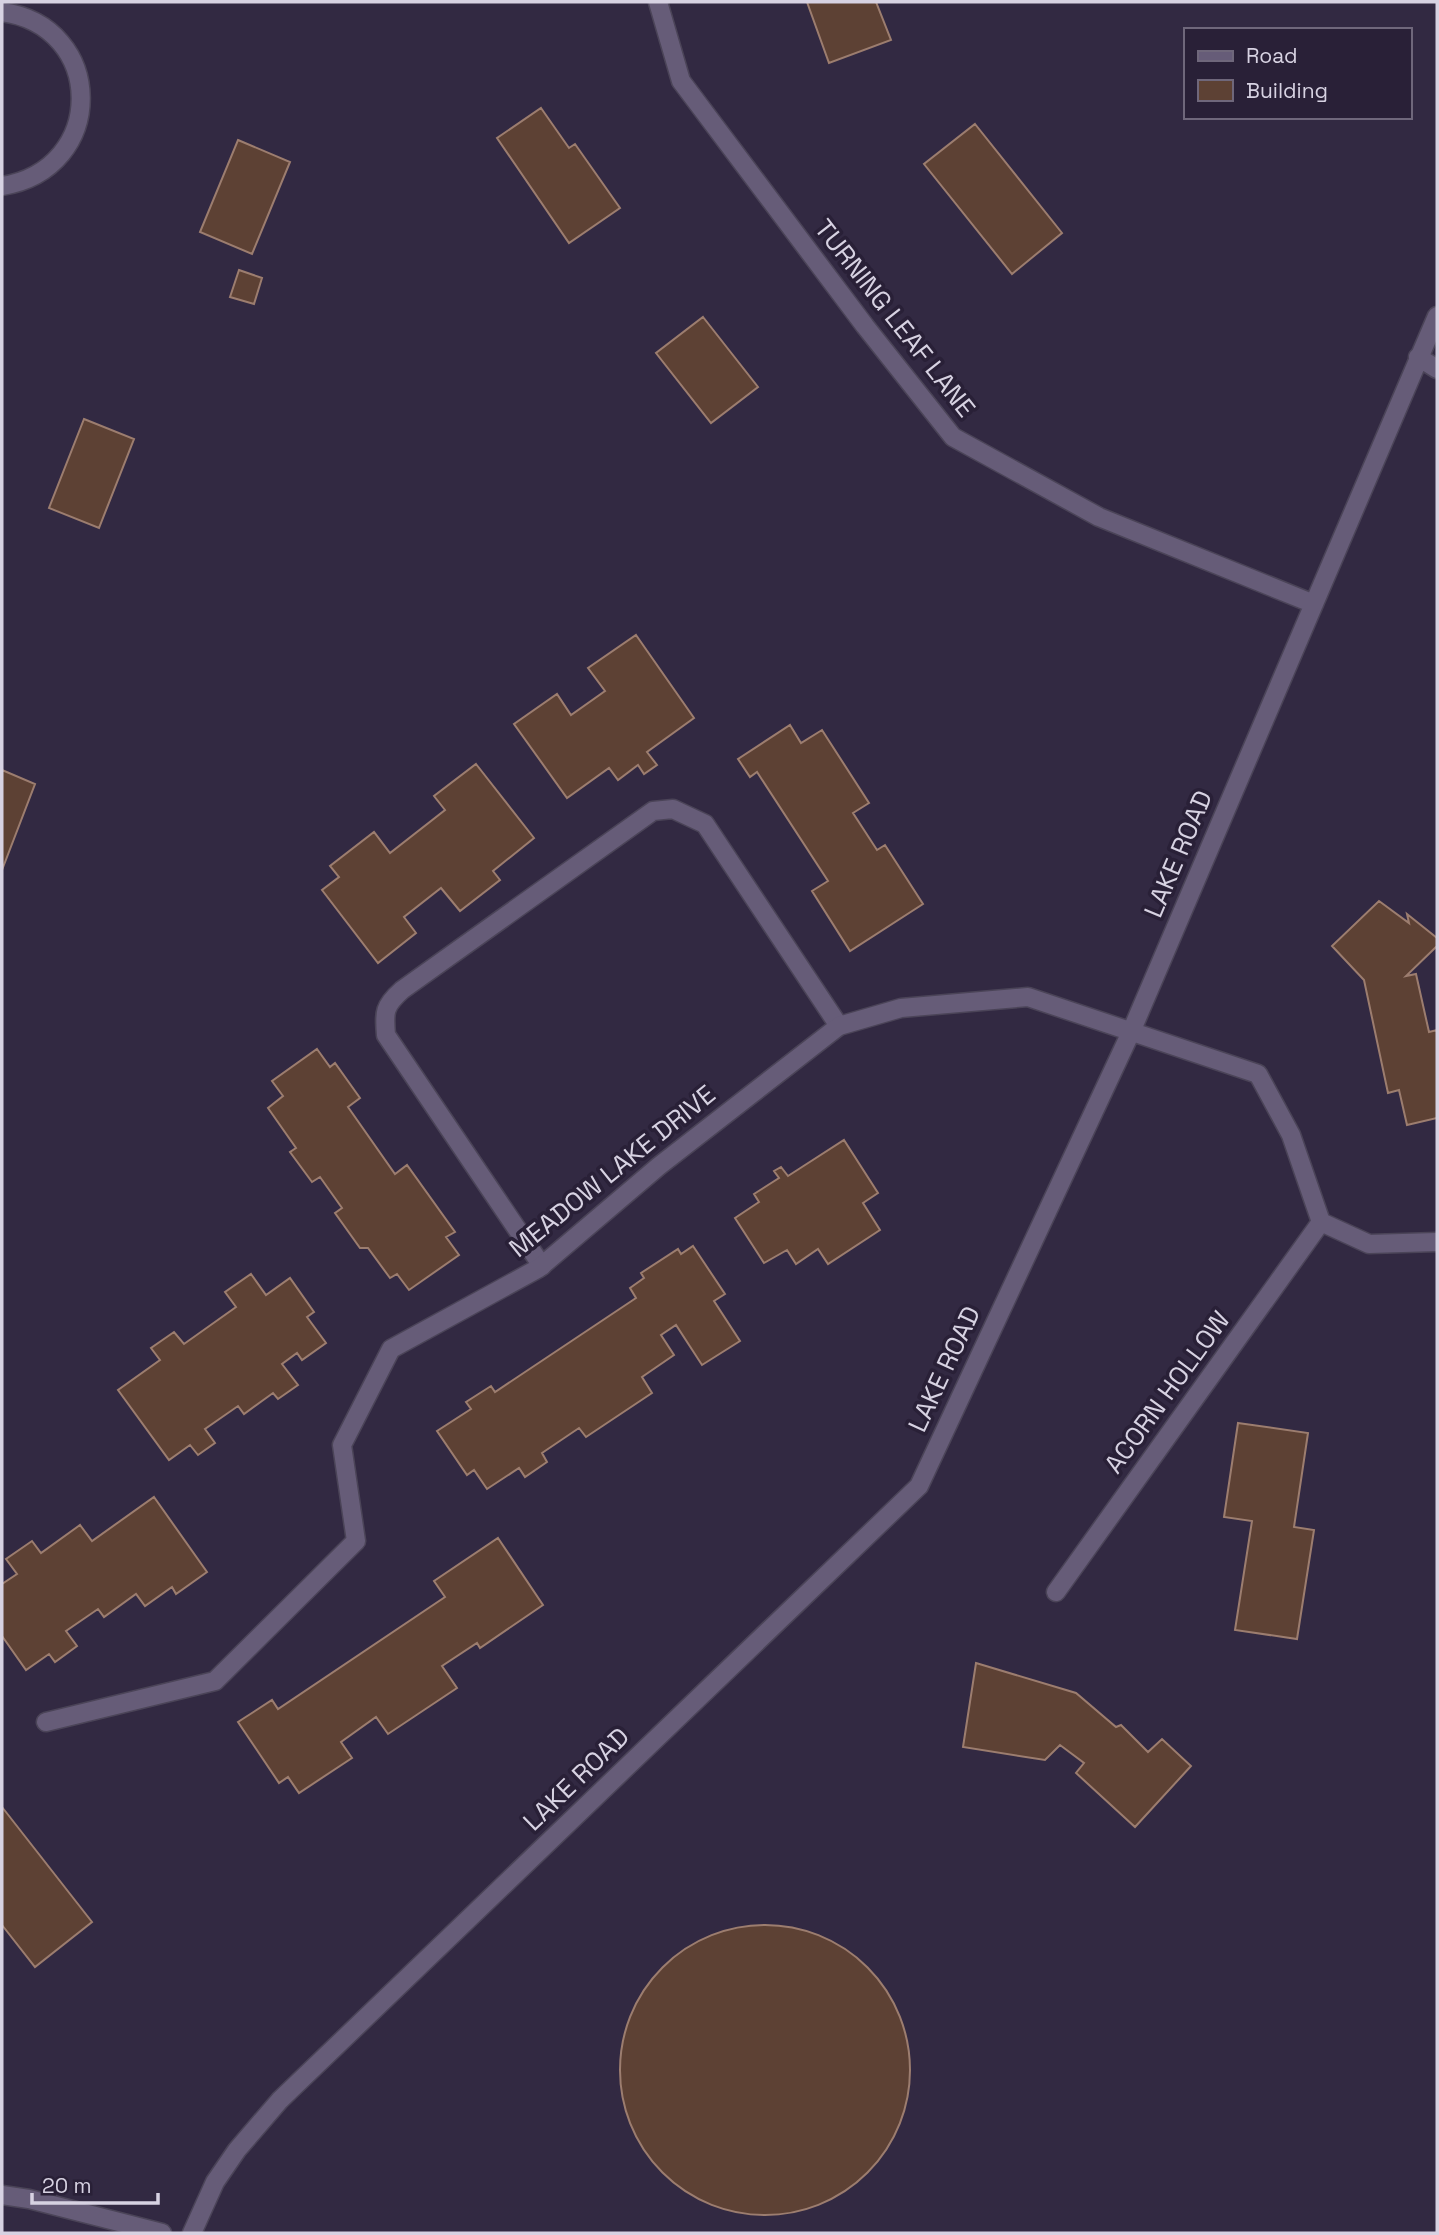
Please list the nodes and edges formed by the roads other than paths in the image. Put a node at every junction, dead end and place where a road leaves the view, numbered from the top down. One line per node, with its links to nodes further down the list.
1 (659, 2): 7 (street, TURNING LEAF LANE)
2 (2, 12): 3 (street)
3 (2, 186)
4 (1437, 316): 5 (street, LAKE ROAD)
5 (1418, 357): 6 (street); 7 (street, LAKE ROAD)
6 (1437, 369)
7 (1314, 604): 9 (street, LAKE ROAD)
8 (839, 1026): 9 (street, MEADOW LAKE DRIVE); 12 (street, MEADOW LAKE DRIVE); 12 (street)
9 (1131, 1032): 10 (street, MEADOW LAKE DRIVE); 17 (street, LAKE ROAD)
10 (1321, 1222): 11 (street); 13 (street, ACORN HOLLOW)
11 (1437, 1242)
12 (542, 1266): 14 (street, MEADOW LAKE DRIVE)
13 (1056, 1592)
14 (46, 1722)
15 (2, 2195): 16 (street)
16 (162, 2233)
17 (192, 2233)

